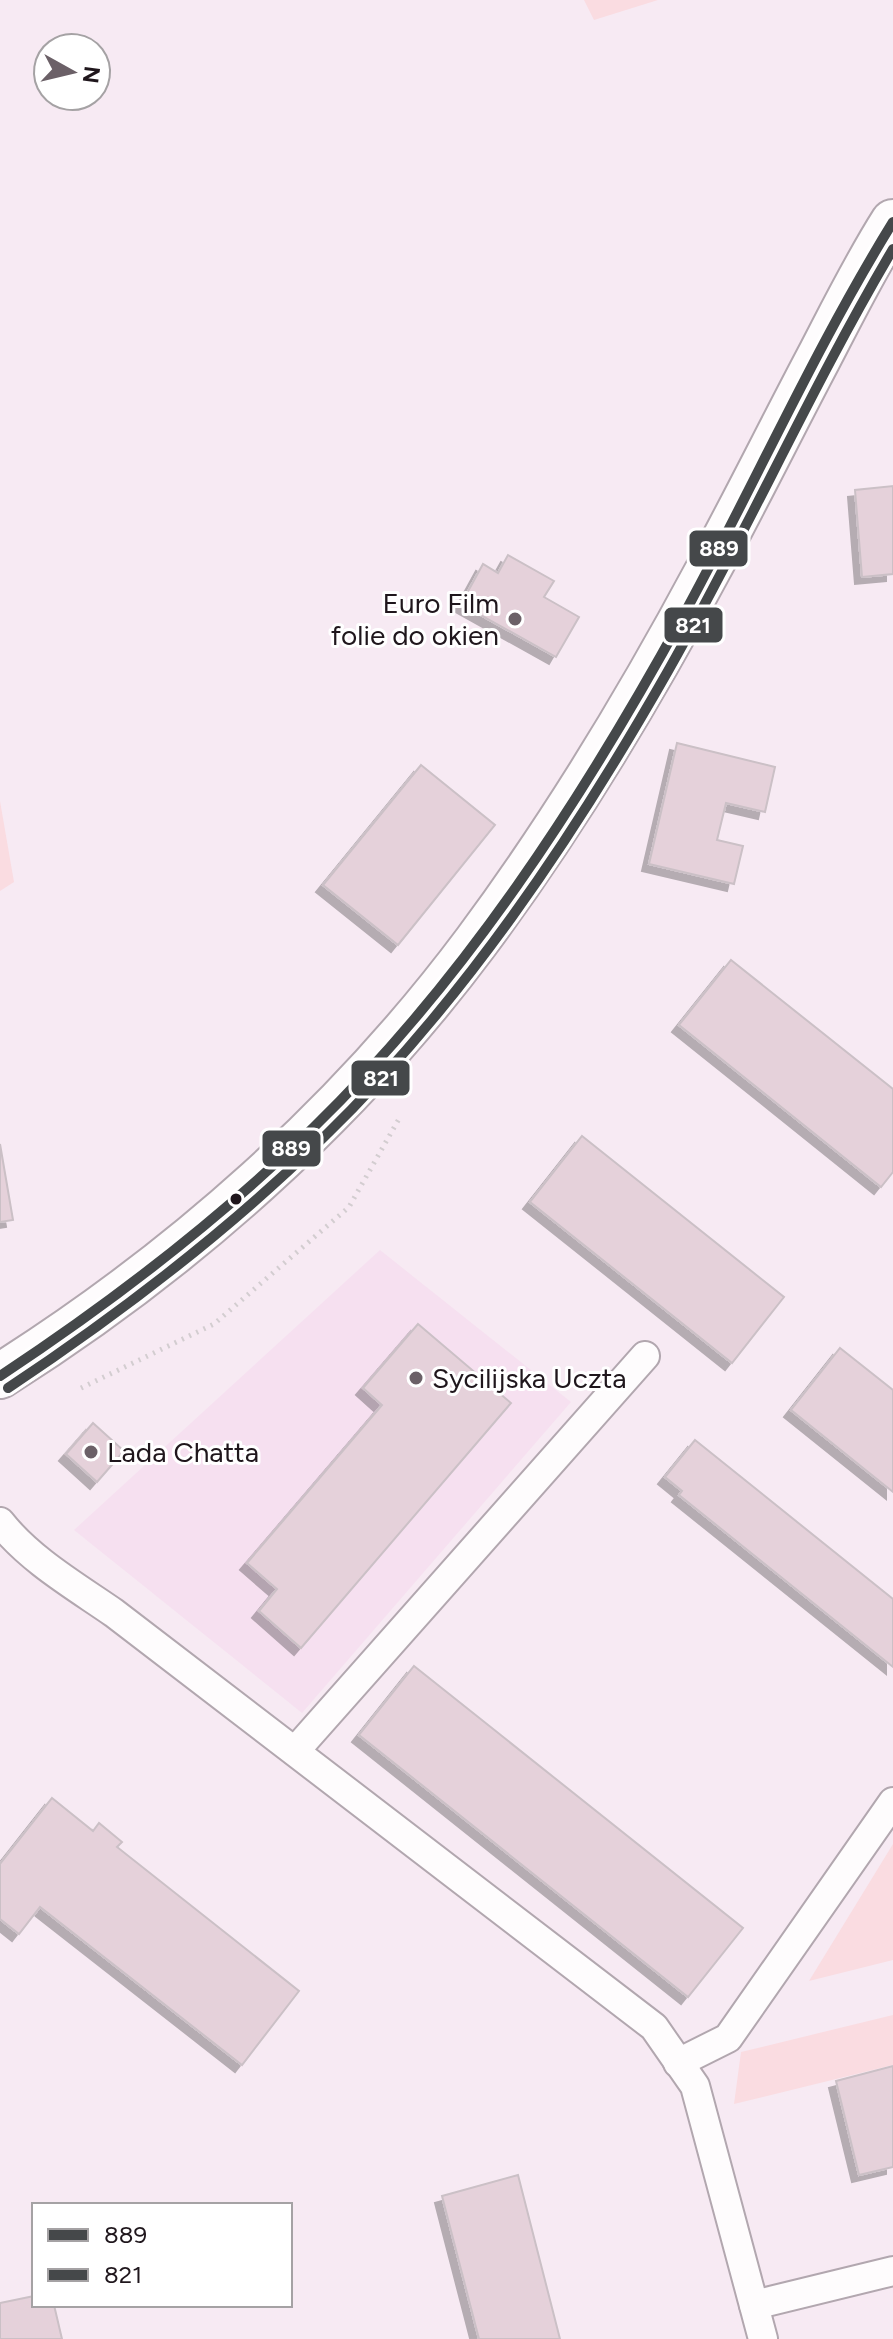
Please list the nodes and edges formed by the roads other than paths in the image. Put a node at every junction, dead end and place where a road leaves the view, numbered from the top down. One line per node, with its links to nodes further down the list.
1 (893, 222): 3 (street)
2 (645, 1356): 5 (lane)
3 (0, 1376)
4 (0, 1522): 5 (lane)
5 (295, 1751): 7 (lane)
6 (893, 1802): 7 (lane)
7 (678, 2063): 9 (lane)
8 (893, 2271): 9 (lane)
9 (754, 2305): 10 (lane)
10 (763, 2339)

